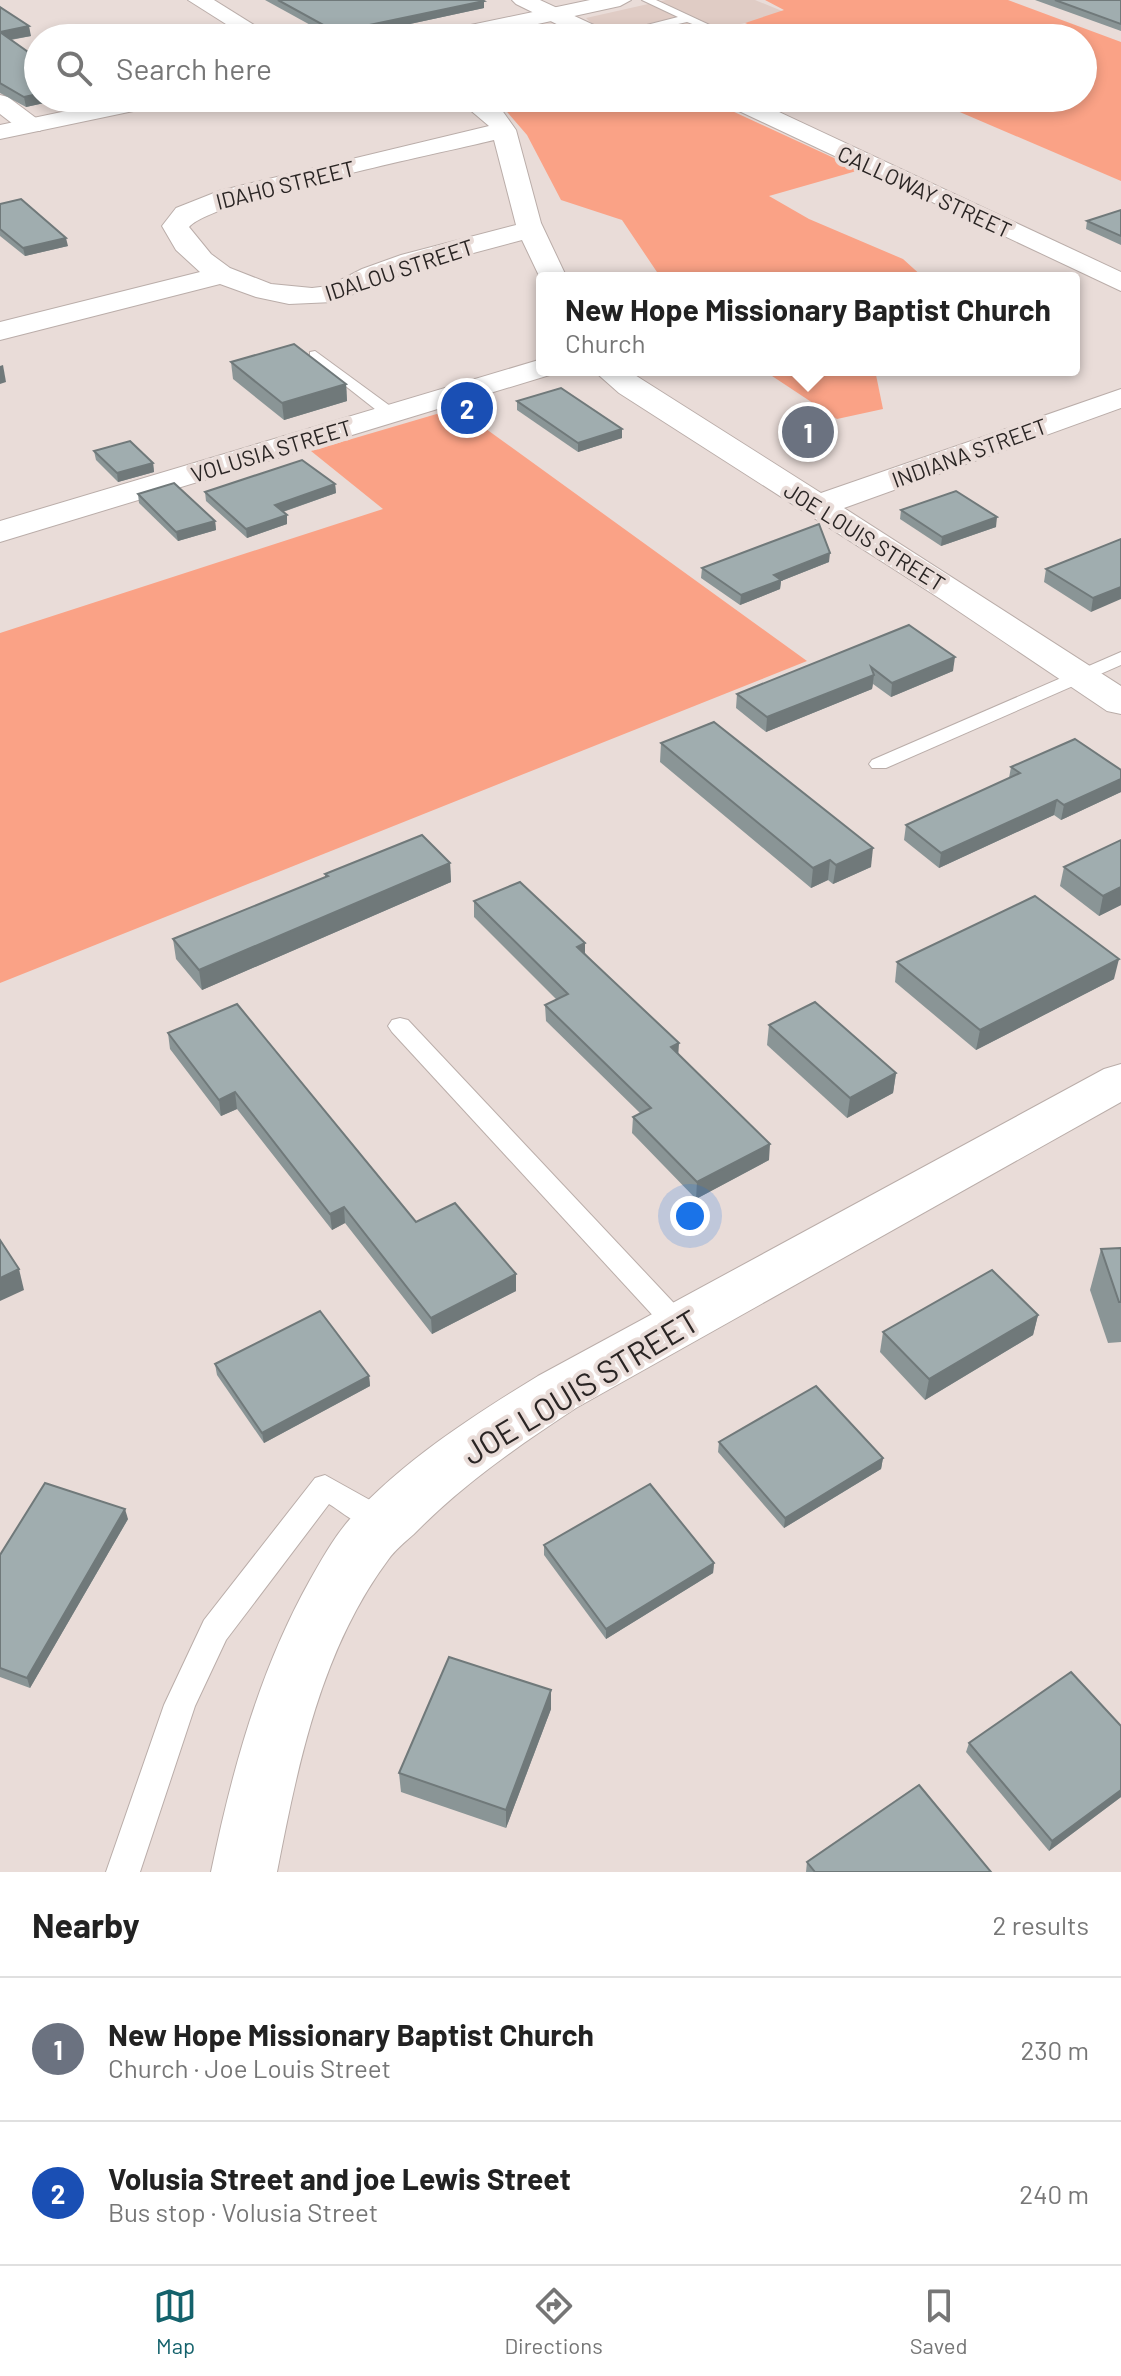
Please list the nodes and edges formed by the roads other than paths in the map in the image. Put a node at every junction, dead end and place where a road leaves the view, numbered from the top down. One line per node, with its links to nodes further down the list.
1 (199, 0): 7 (street)
2 (523, 0): 5 (street)
3 (620, 0): 5 (street)
4 (647, 0): 6 (lane)
5 (553, 14): 8 (street); 9 (street)
6 (689, 18): 10 (lane); 11 (lane)
7 (240, 24)
8 (507, 24)
9 (573, 24)
10 (663, 24)
11 (702, 24)
12 (0, 102): 16 (street)
13 (96, 112): 16 (street)
14 (490, 112): 17 (street)
15 (760, 112): 22 (street, CALLOWAY STREET)
16 (31, 126): 18 (street)
17 (504, 130): 19 (street); 21 (street, IDAHO STREET)
18 (0, 132)
19 (531, 229): 20 (street); 21 (street, IDALOU STREET)
20 (550, 272)
21 (221, 275): 24 (street)
22 (1121, 283)
23 (0, 304): 24 (street)
24 (12, 328)
25 (315, 355): 29 (lane)
26 (536, 370): 29 (street, VOLUSIA STREET)
27 (616, 376): 30 (street, JOE LOUIS STREET)
28 (1121, 398): 30 (street, INDIANA STREET)
29 (391, 414): 31 (street, VOLUSIA STREET)
30 (817, 506): 33 (street, JOE LOUIS STREET)
31 (0, 532)
32 (1121, 658): 33 (lane)
33 (1080, 676): 34 (street, JOE LOUIS STREET); 35 (lane)
34 (1121, 703)
35 (879, 764)
36 (400, 1026): 38 (lane)
37 (1121, 1081): 38 (street, JOE LOUIS STREET)
38 (678, 1325): 39 (street, JOE LOUIS STREET)
39 (385, 1523): 40 (lane); 41 (street, JOE LOUIS STREET)
40 (123, 1872)
41 (244, 1872)

